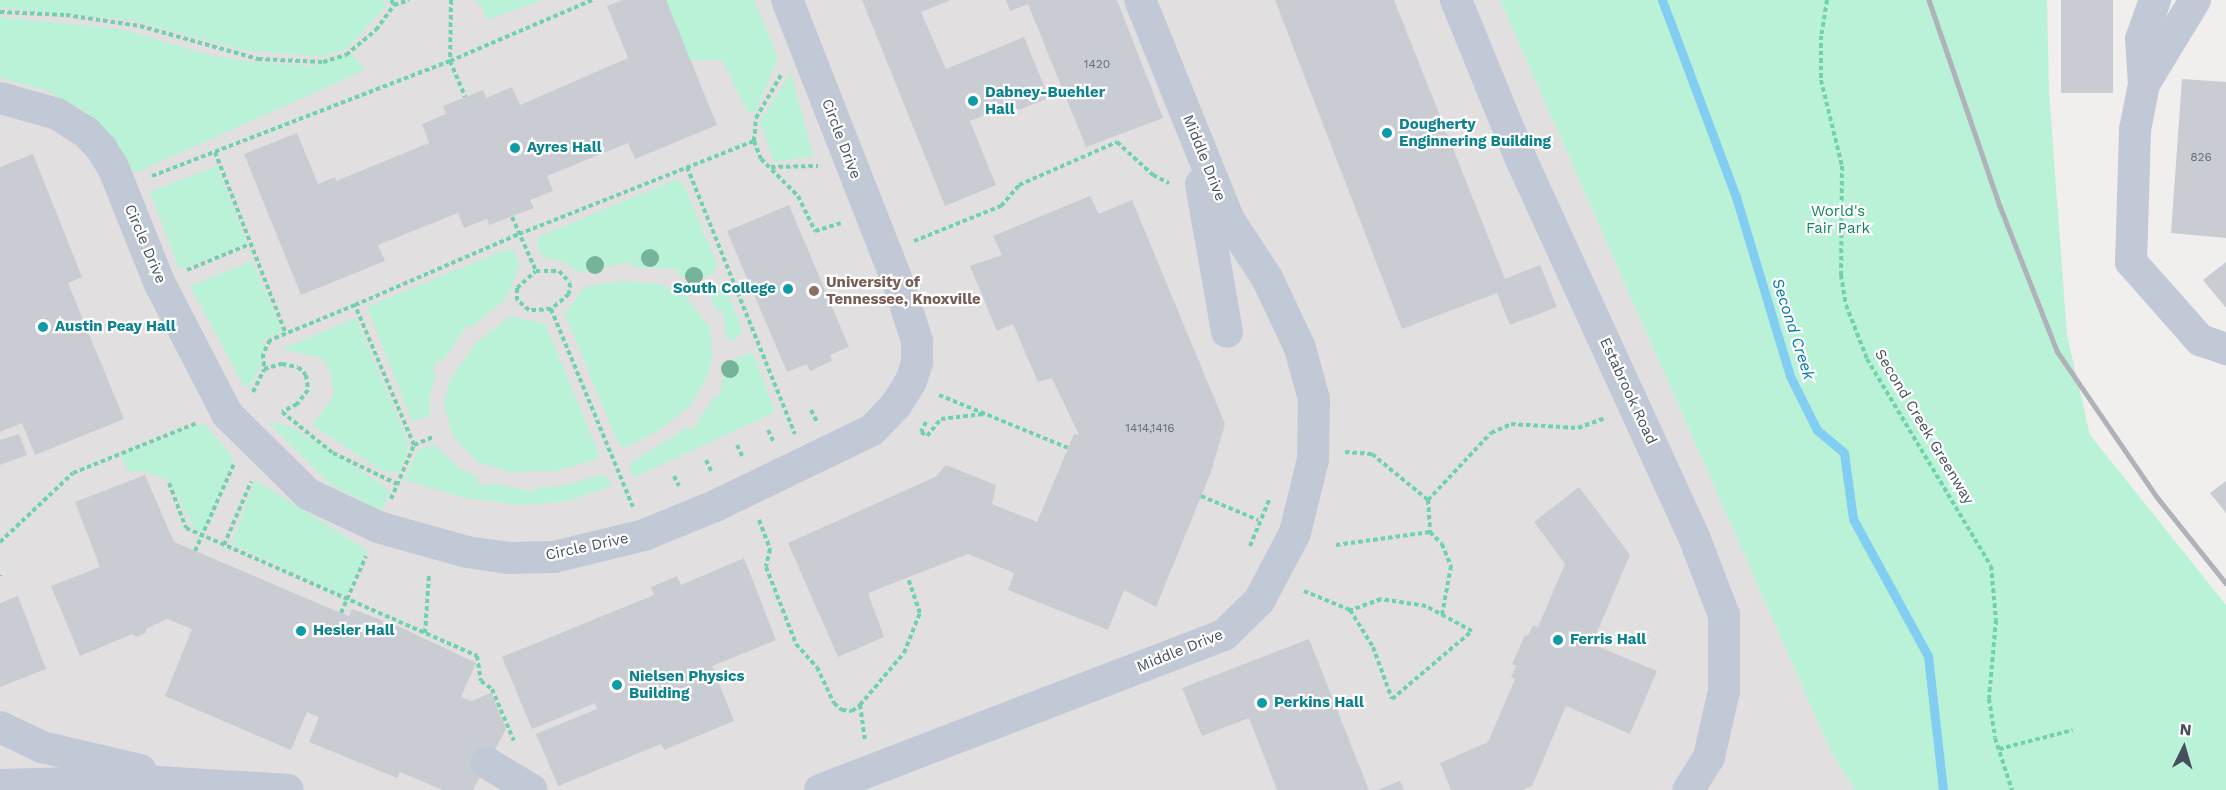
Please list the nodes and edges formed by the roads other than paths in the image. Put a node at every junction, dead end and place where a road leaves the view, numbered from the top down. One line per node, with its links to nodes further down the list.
1 (787, 0): 7 (street, Circle Drive)
2 (1140, 0): 8 (street, Middle Drive)
3 (1456, 0): 18 (street, Estabrook Road)
4 (2155, 0): 6 (street)
5 (2195, 0): 6 (street)
6 (2144, 84): 10 (street)
7 (0, 98)
8 (1194, 133): 9 (street); 15 (street, Middle Drive)
9 (1227, 332)
10 (2226, 349)
11 (0, 727): 13 (street)
12 (487, 763): 17 (street)
13 (190, 782): 14 (street); 16 (street)
14 (0, 785)
15 (827, 789)
16 (288, 790)
17 (532, 790)
18 (1688, 790)

